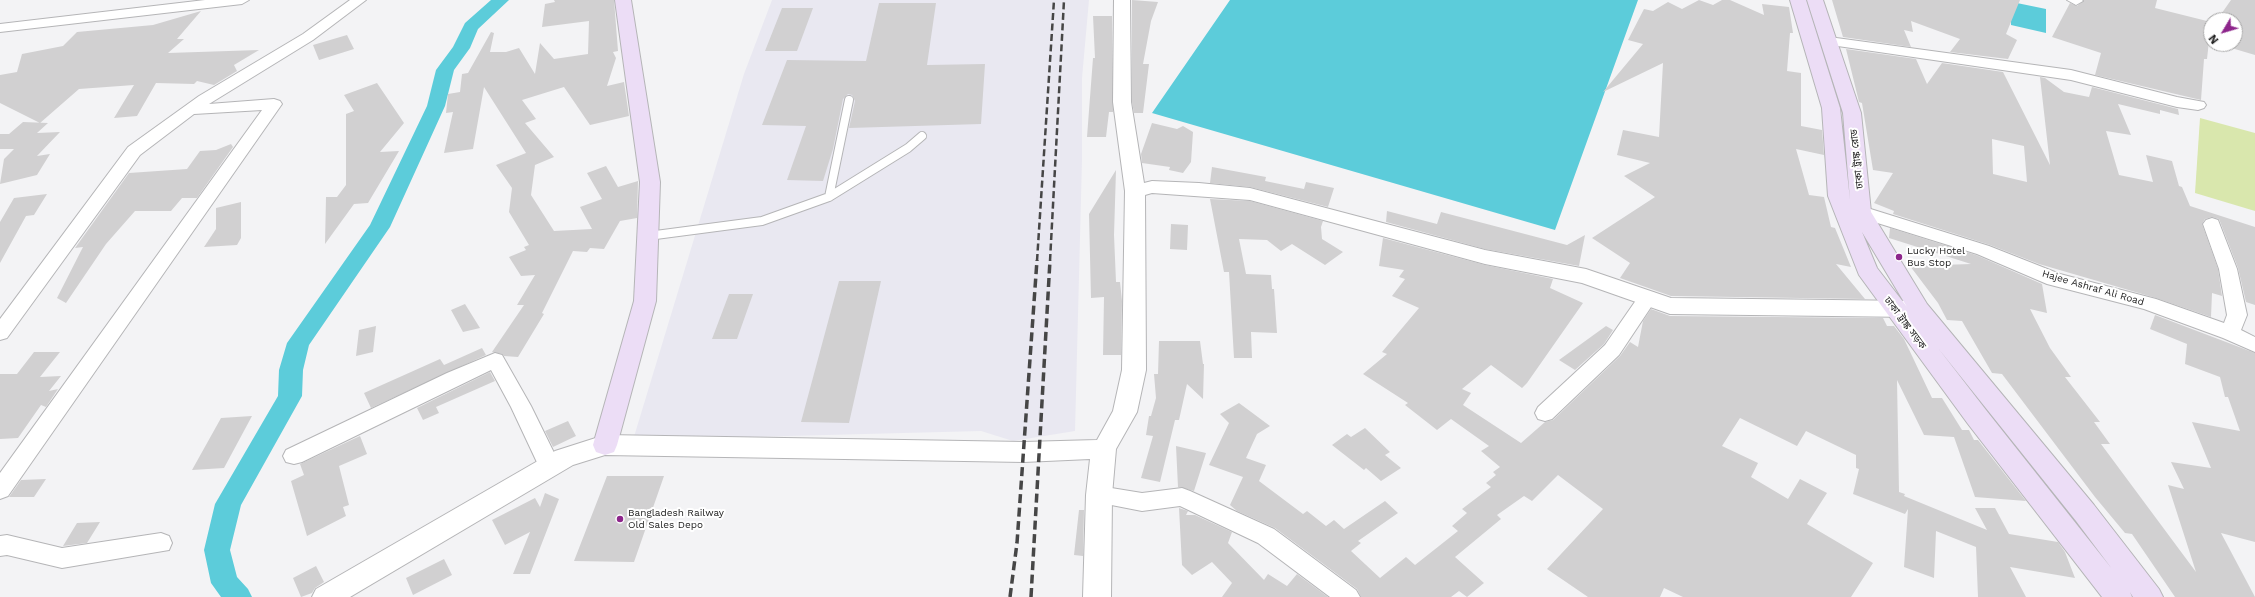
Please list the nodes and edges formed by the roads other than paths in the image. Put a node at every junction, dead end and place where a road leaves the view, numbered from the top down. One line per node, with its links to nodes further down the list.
1 (242, 0): 7 (street)
2 (359, 0): 11 (street)
3 (624, 0): 17 (main road)
4 (1122, 0): 13 (street)
5 (1798, 0): 19 (main road, ঢাকা ট্রাঙ্ক সড়ক)
6 (1815, 0): 8 (main road, ঢাকা ট্রাঙ্ক রোড)
7 (0, 28)
8 (1828, 41): 10 (street); 15 (main road, ঢাকা ট্রাঙ্ক রোড)
9 (849, 100): 14 (lane)
10 (2198, 105)
11 (189, 110): 21 (street); 28 (street)
12 (922, 136): 14 (lane)
13 (1135, 191): 18 (street); 25 (street)
14 (829, 197): 17 (lane)
15 (1861, 212): 19 (main road, ঢাকা ট্রাঙ্ক রোড); 20 (street, Hajee Ashraf Ali Road)
16 (2212, 224): 20 (street)
17 (648, 236): 24 (main road)
18 (1648, 298): 19 (street); 23 (street)
19 (1907, 309): 35 (main road, ঢাকা ট্রাঙ্ক সড়ক); 36 (main road, ঢাকা ট্রাঙ্ক সড়ক)
20 (2230, 333): 22 (street, Hajee Ashraf Ali Road)
21 (0, 334)
22 (2255, 345)
23 (1545, 413)
24 (606, 445): 25 (street); 27 (street)
25 (1104, 449): 29 (street)
26 (294, 456): 27 (street)
27 (550, 467): 32 (street)
28 (0, 490)
29 (1099, 495): 33 (street); 34 (street)
30 (161, 543): 31 (street)
31 (0, 546)
32 (326, 597)
33 (1097, 597)
34 (1348, 597)
35 (2118, 597)
36 (2150, 597)

